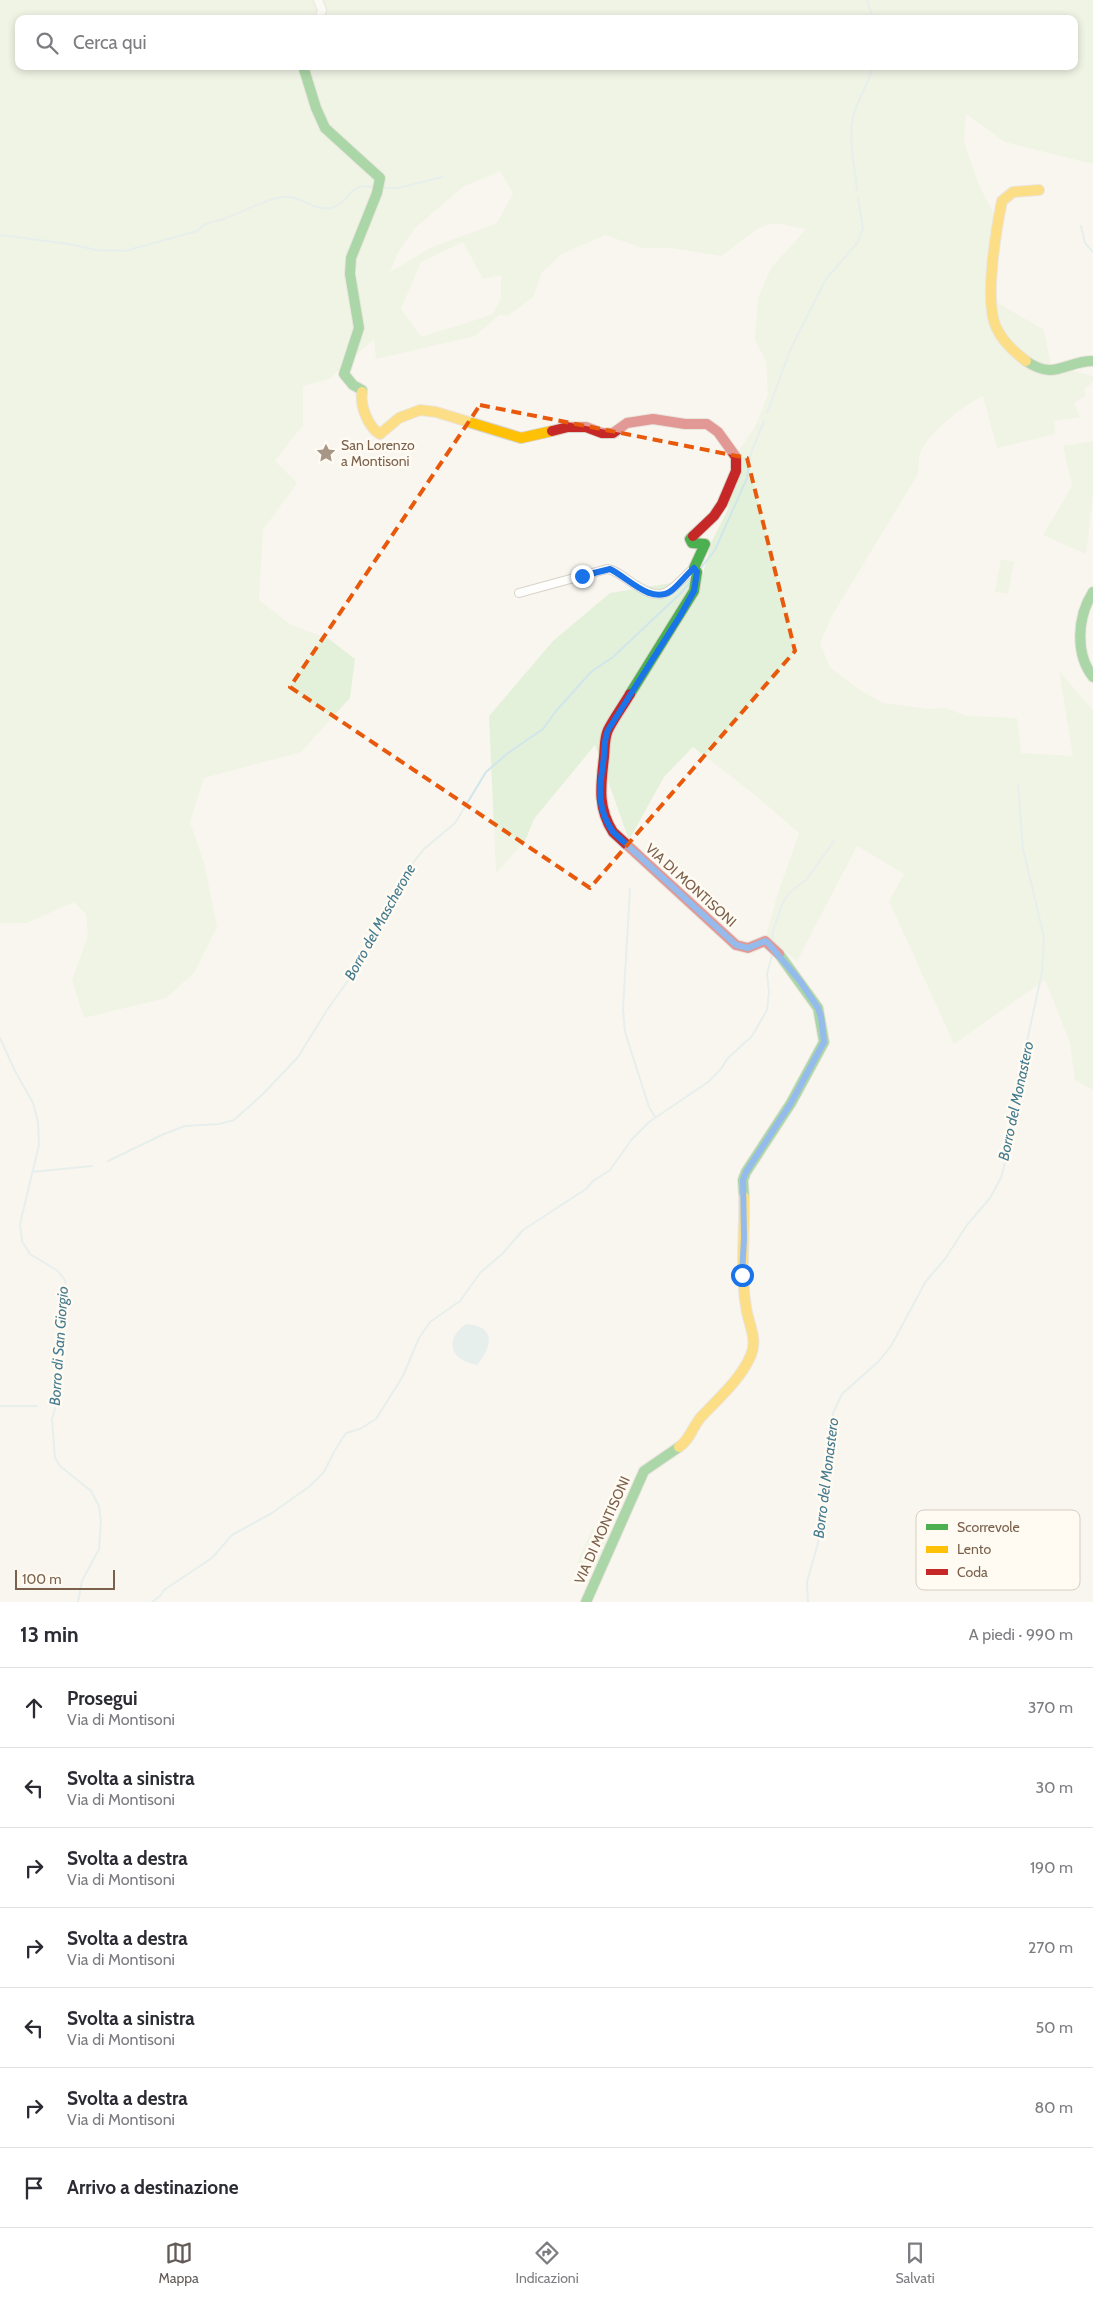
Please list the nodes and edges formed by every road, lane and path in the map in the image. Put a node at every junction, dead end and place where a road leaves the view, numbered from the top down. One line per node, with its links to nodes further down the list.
1 (318, 0): 2 (street)
2 (320, 15)
3 (303, 70): 6 (street, VIA DI MONTISONI)
4 (1039, 190): 5 (street)
5 (1093, 361)
6 (694, 568): 8 (street, VIA DI MONTISONI); 10 (street, VIA DI MONTISONI)
7 (1093, 592): 9 (street)
8 (519, 593)
9 (1093, 677)
10 (586, 1602)

